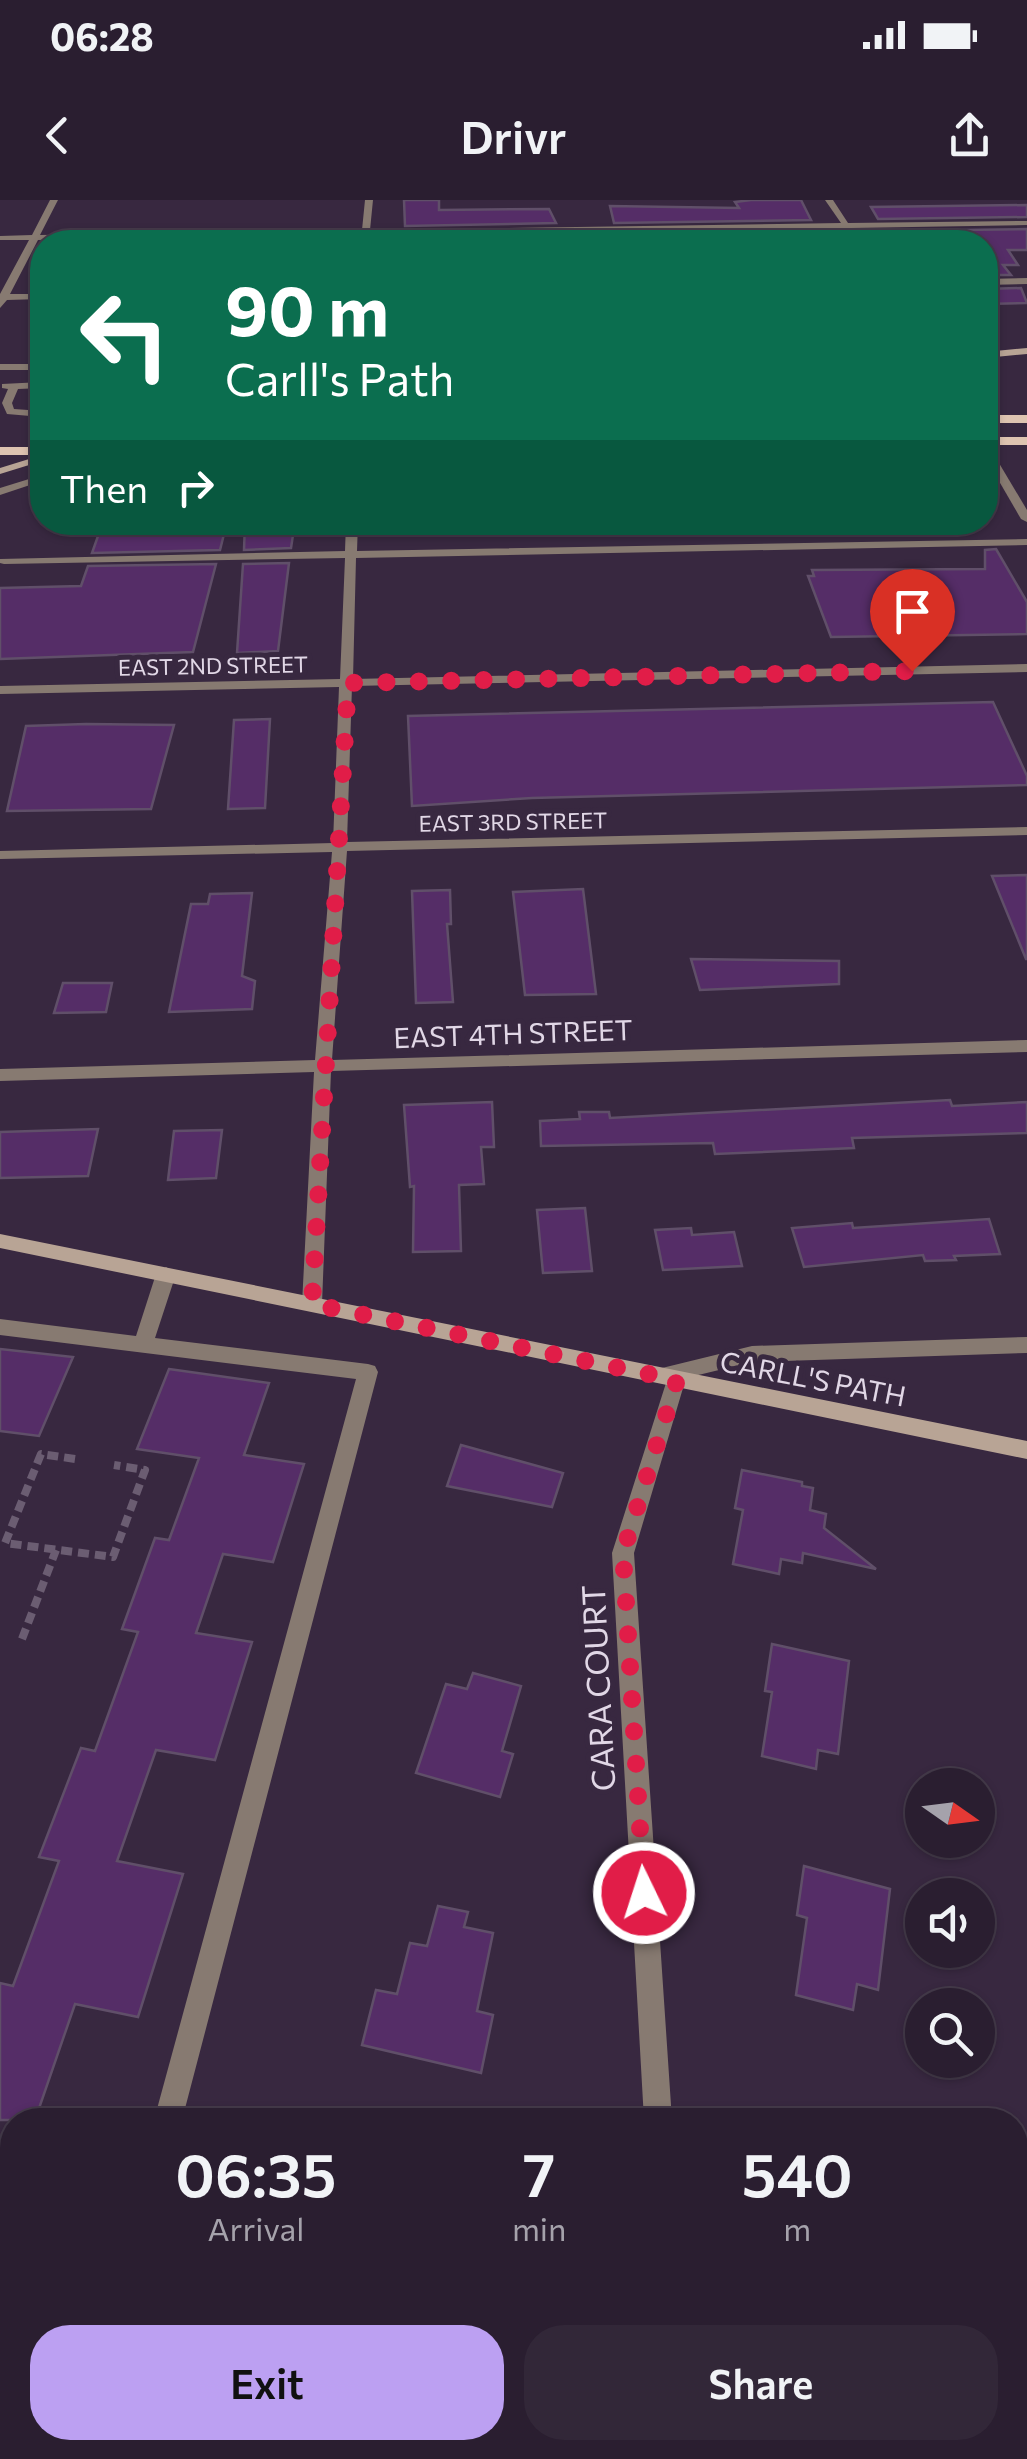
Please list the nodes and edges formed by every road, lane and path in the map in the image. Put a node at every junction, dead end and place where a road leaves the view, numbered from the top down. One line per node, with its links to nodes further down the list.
1 (54, 200): 6 (street)
2 (369, 200): 7 (street)
3 (829, 200): 5 (street)
4 (1027, 224): 5 (street)
5 (846, 226): 8 (street); 9 (street)
6 (39, 230)
7 (367, 230)
8 (686, 230)
9 (849, 230)
10 (0, 238): 11 (street)
11 (30, 238)
12 (30, 247): 16 (street)
13 (1027, 281): 14 (street)
14 (998, 282)
15 (30, 297): 16 (street)
16 (2, 300)
17 (1027, 351): 18 (street)
18 (998, 354)
19 (30, 366): 20 (street)
20 (0, 367)
21 (0, 386): 22 (street)
22 (14, 386): 23 (street); 24 (street)
23 (30, 386)
24 (30, 413)
25 (998, 420): 26 (main road)
26 (1027, 420)
27 (0, 438): 28 (main road)
28 (30, 438)
29 (1027, 441): 30 (main road)
30 (998, 443)
31 (30, 451): 32 (main road)
32 (0, 452)
33 (30, 462): 35 (street)
34 (998, 467): 38 (street)
35 (0, 471)
36 (30, 482): 37 (street)
37 (0, 492)
38 (1027, 519)
39 (351, 535): 41 (street)
40 (1027, 542): 41 (street)
41 (350, 556): 42 (street); 44 (street)
42 (4, 561)
43 (1027, 668): 44 (street, EAST 2ND STREET)
44 (348, 683): 45 (street, EAST 2ND STREET); 47 (street)
45 (0, 690)
46 (1027, 831): 47 (street, EAST 3RD STREET)
47 (340, 847): 48 (street, EAST 3RD STREET); 50 (street)
48 (0, 856)
49 (1027, 1046): 50 (street, EAST 4TH STREET)
50 (323, 1066): 51 (street, EAST 4TH STREET); 54 (street)
51 (0, 1076)
52 (0, 1241): 53 (street, CARLL'S PATH)
53 (166, 1274): 54 (street, CARLL'S PATH); 56 (street)
54 (312, 1304): 58 (street, CARLL'S PATH)
55 (0, 1327): 56 (street)
56 (143, 1345): 64 (street)
57 (1027, 1345): 58 (street)
58 (668, 1379): 59 (street, CARLL'S PATH); 65 (street, CARA COURT)
59 (1027, 1450)
60 (75, 1458): 62 (path)
61 (114, 1465): 62 (path)
62 (56, 1550): 63 (path)
63 (22, 1640)
64 (171, 2108)
65 (657, 2108)

